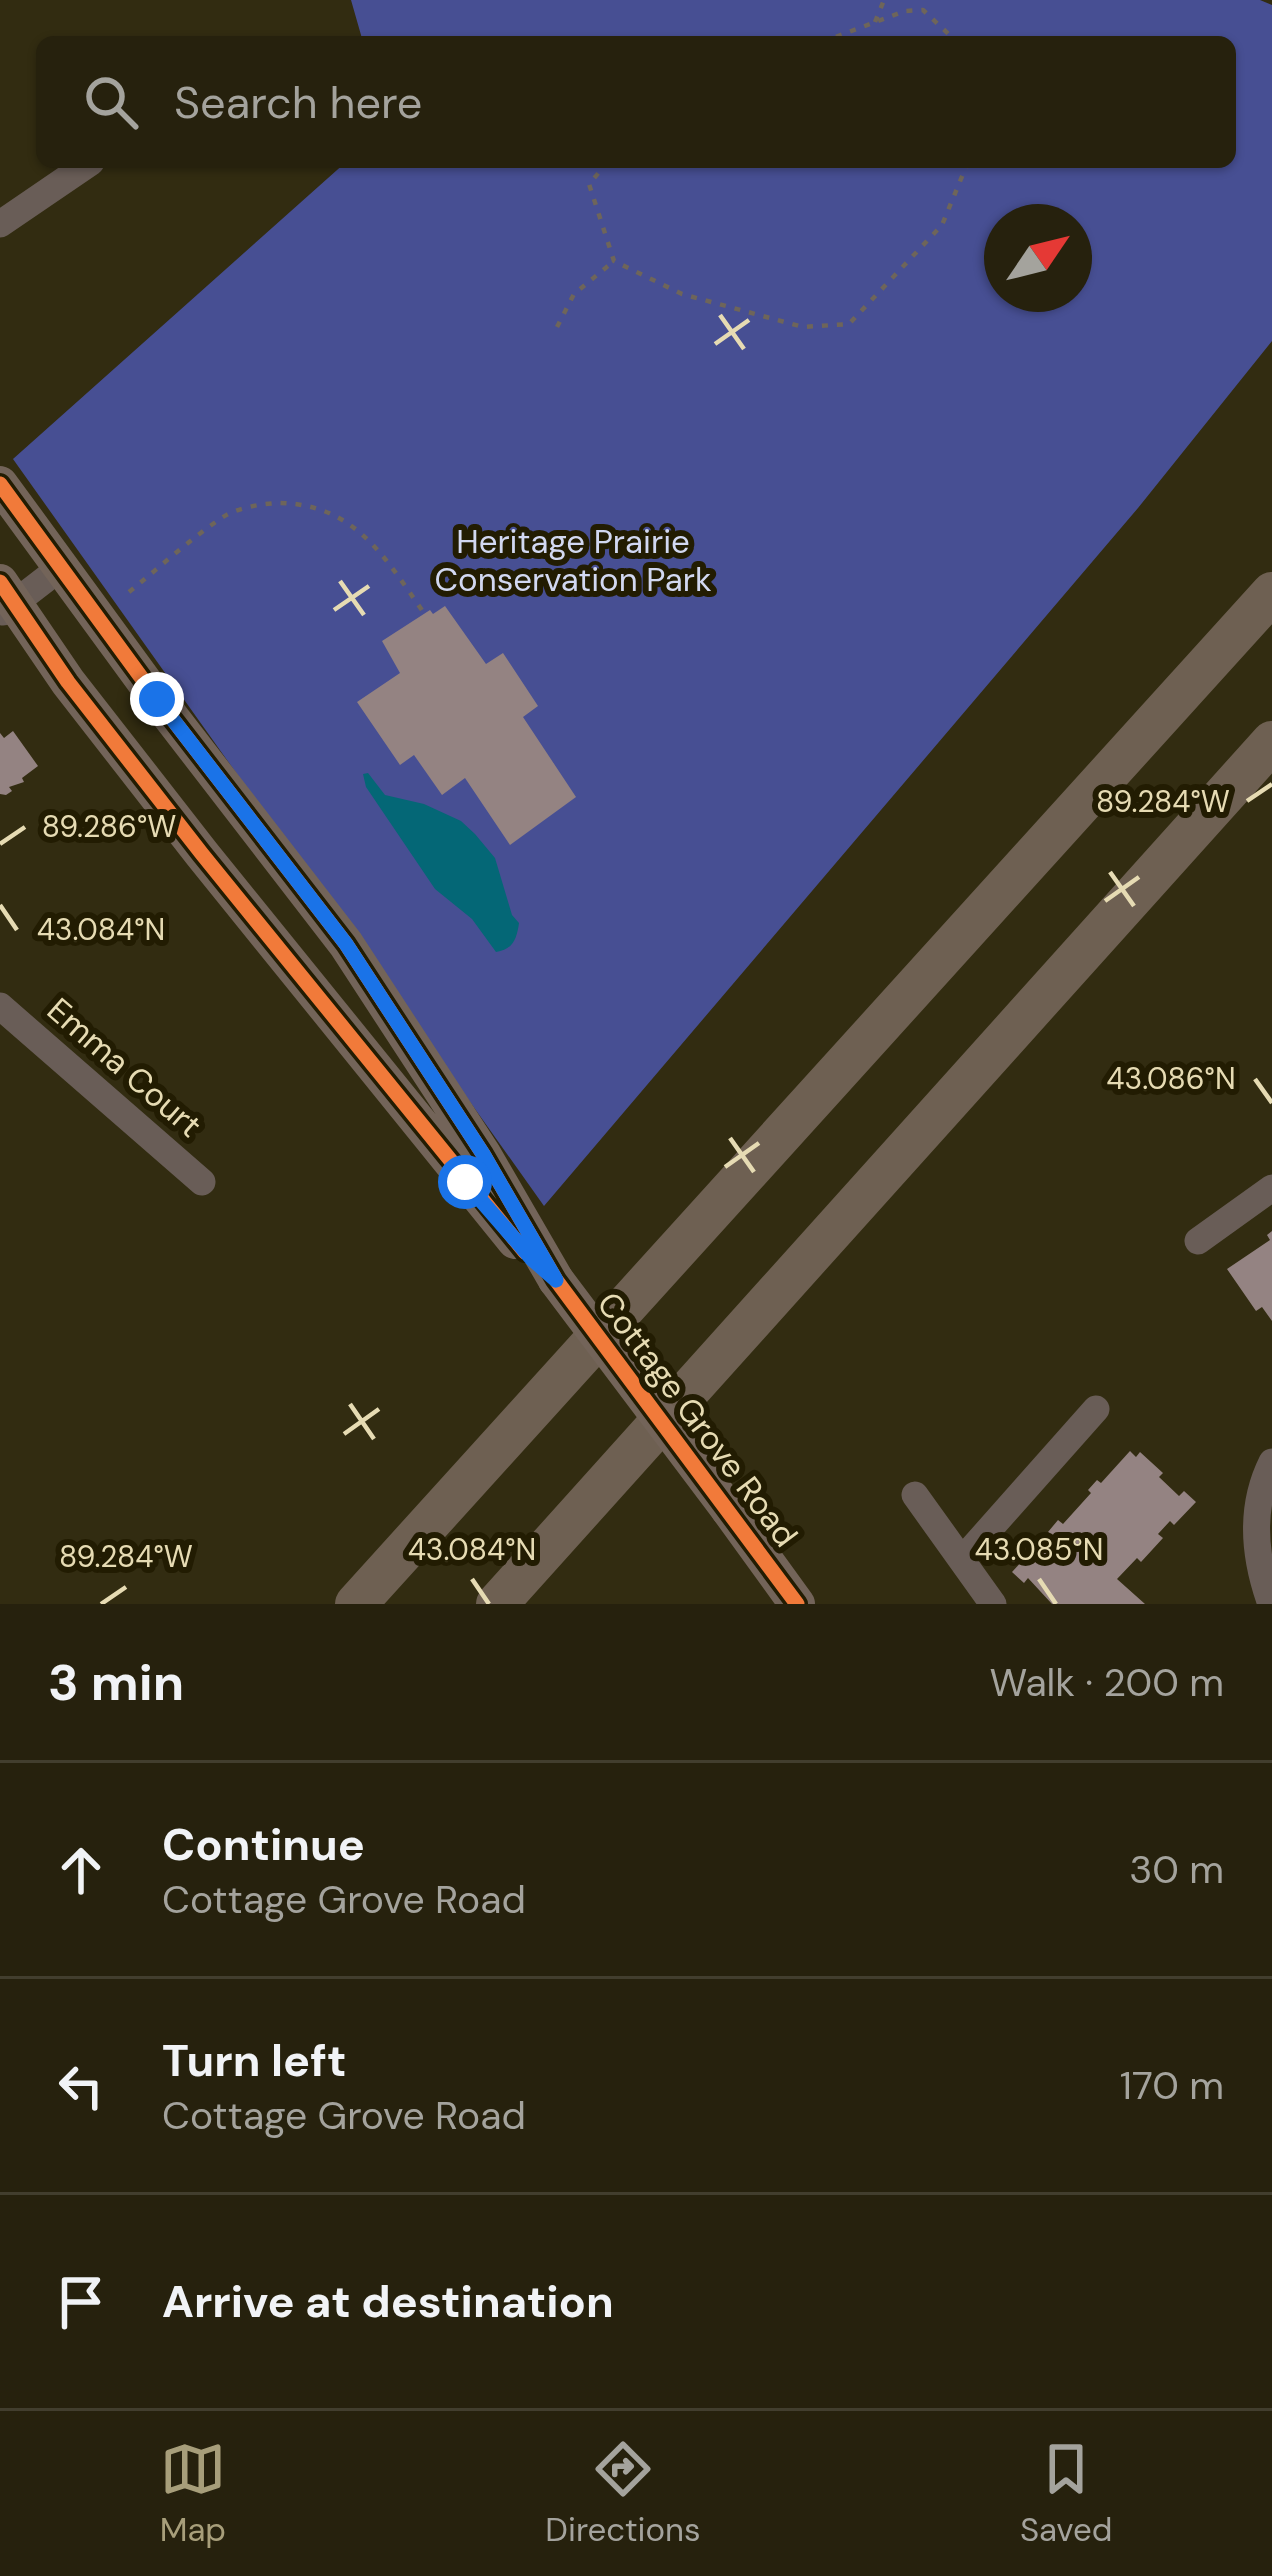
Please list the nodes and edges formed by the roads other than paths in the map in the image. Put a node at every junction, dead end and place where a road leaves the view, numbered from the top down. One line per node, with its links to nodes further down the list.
1 (82, 168): 2 (street)
2 (0, 224)
3 (0, 484): 4 (main road, Cottage Grove Road)
4 (60, 568): 6 (street); 12 (main road, Cottage Grove Road)
5 (1272, 593): 18 (highway)
6 (5, 600): 12 (main road, Cottage Grove Road)
7 (1272, 742): 19 (highway)
8 (0, 1006): 9 (street, Emma Court)
9 (202, 1182)
10 (1272, 1188): 11 (street)
11 (1198, 1240)
12 (556, 1280): 17 (main road, Cottage Grove Road, bridge)
13 (1096, 1409): 16 (street)
14 (1272, 1462): 21 (street)
15 (915, 1495): 16 (street)
16 (962, 1560): 20 (street)
17 (796, 1601)
18 (356, 1604)
19 (497, 1604)
20 (993, 1604)
21 (1271, 1604)

